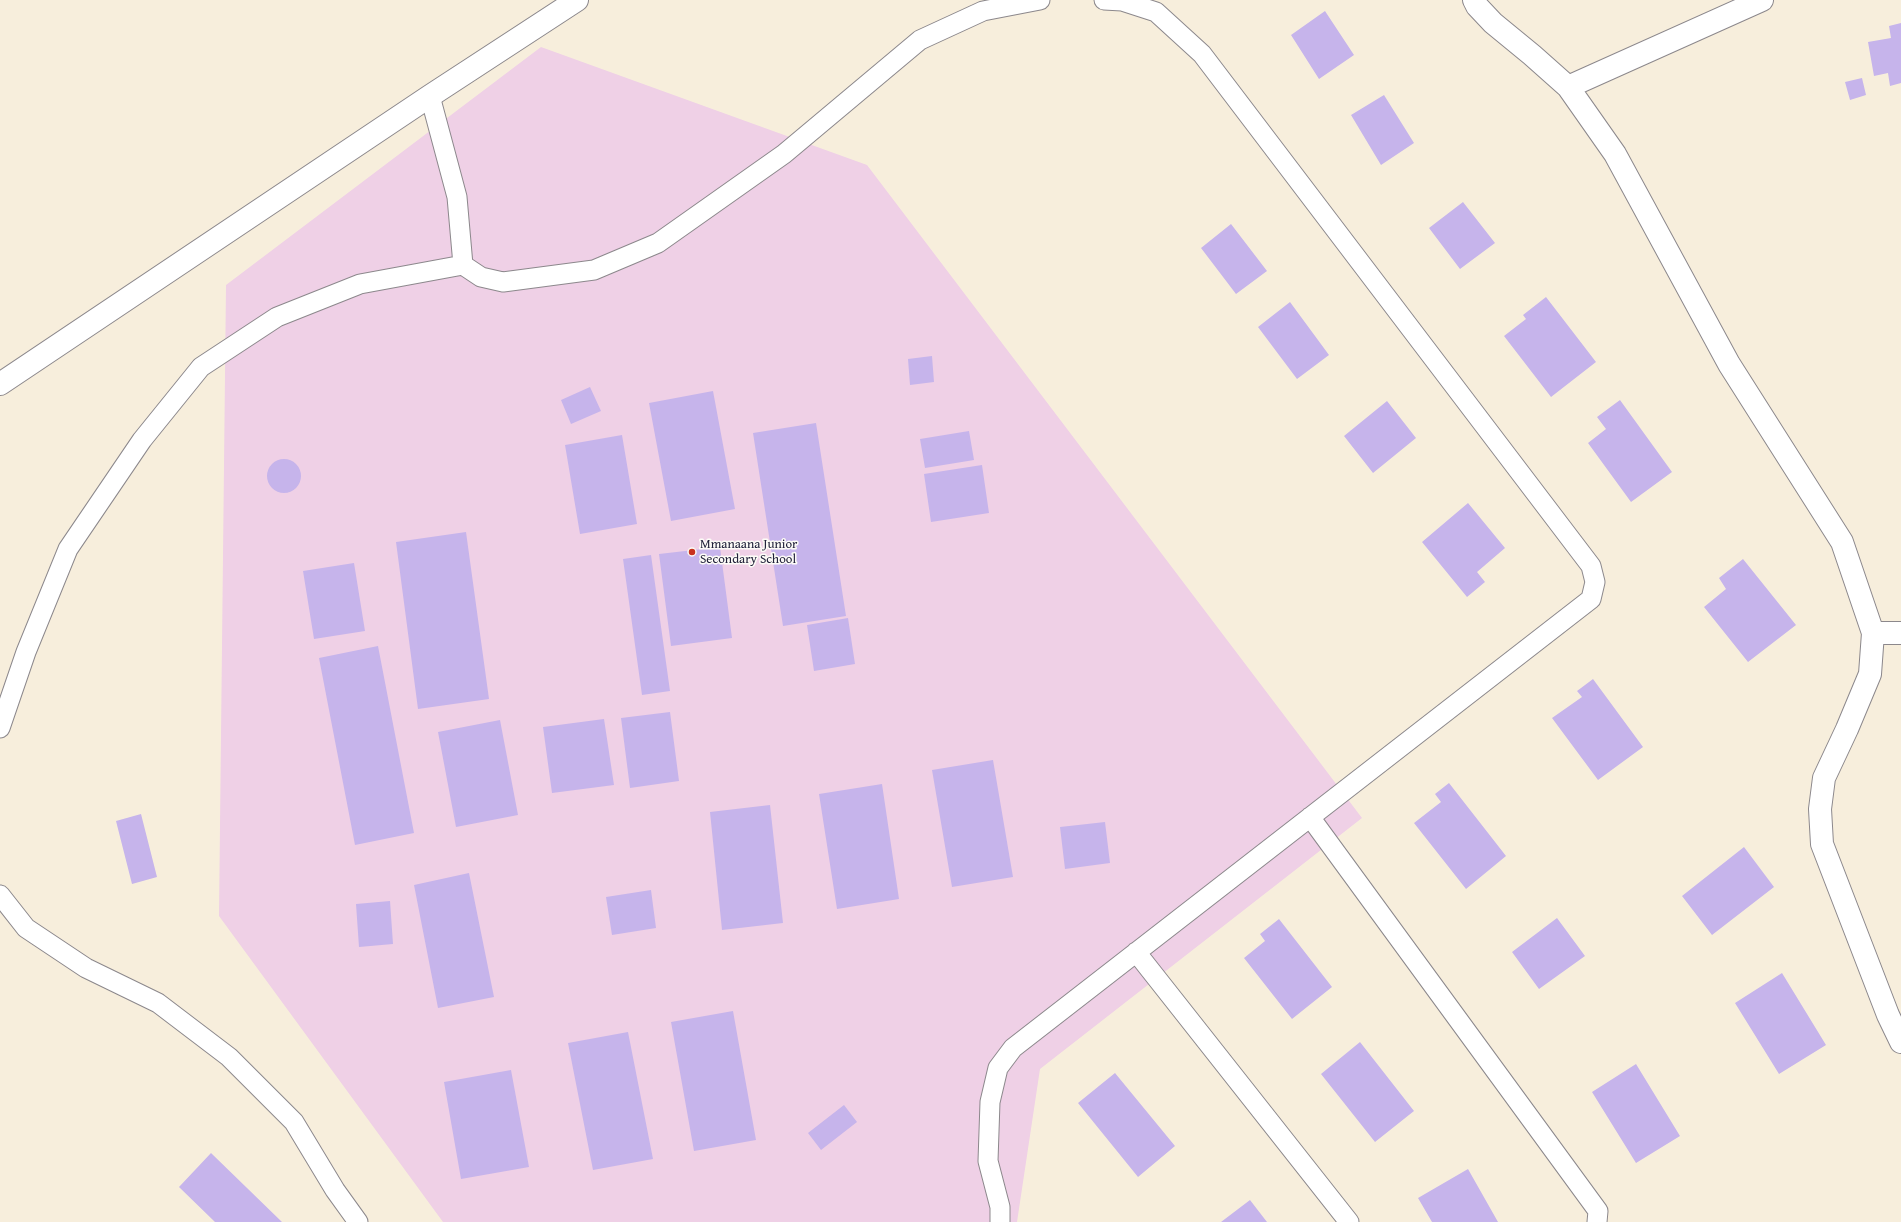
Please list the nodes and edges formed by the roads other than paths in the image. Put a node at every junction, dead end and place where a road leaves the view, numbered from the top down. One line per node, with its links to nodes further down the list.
1 (578, 0): 7 (street)
2 (1040, 0): 8 (lane)
3 (1104, 0): 13 (lane)
4 (1474, 0): 6 (street)
5 (1762, 0): 6 (street)
6 (1568, 87): 10 (street)
7 (430, 96): 8 (lane); 9 (street)
8 (463, 265): 12 (lane)
9 (0, 384)
10 (1872, 633): 11 (street); 16 (street)
11 (1901, 633)
12 (0, 728)
13 (1310, 817): 15 (lane); 20 (lane)
14 (0, 895): 17 (lane)
15 (1136, 952): 18 (lane); 19 (lane)
16 (1901, 1042)
17 (358, 1222)
18 (1000, 1222)
19 (1349, 1222)
20 (1597, 1222)

